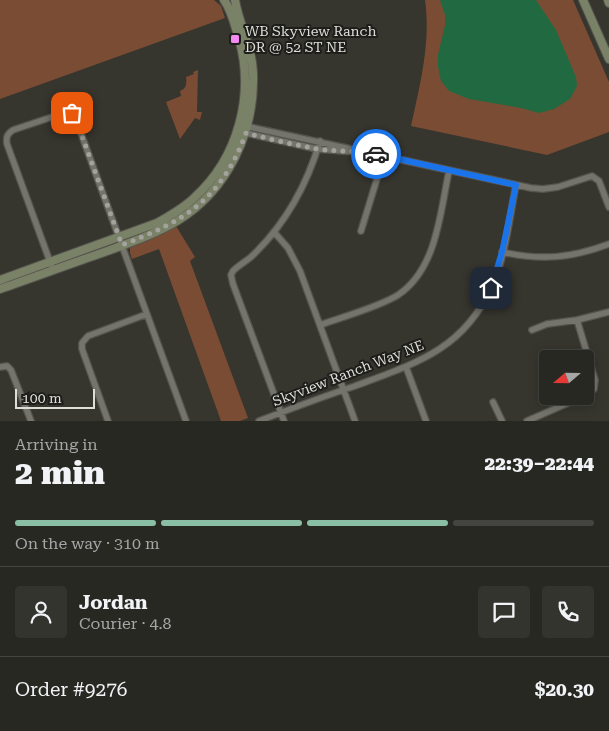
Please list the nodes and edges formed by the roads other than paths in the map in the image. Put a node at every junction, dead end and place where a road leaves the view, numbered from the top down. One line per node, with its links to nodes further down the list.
1 (224, 0): 6 (street)
2 (235, 0): 5 (street)
3 (583, 0): 4 (street)
4 (609, 59)
5 (248, 125): 6 (street); 7 (street); 8 (street)
6 (239, 127): 7 (street); 17 (street)
7 (246, 133): 9 (street); 17 (street)
8 (320, 141): 9 (street); 10 (street)
9 (317, 149): 10 (street); 16 (street)
10 (361, 152): 11 (street)
11 (384, 156): 12 (street); 15 (street)
12 (449, 171): 13 (street); 26 (street)
13 (516, 185): 14 (street); 19 (street, Skyview Ranch Way NE)
14 (609, 207)
15 (361, 231)
16 (274, 232): 26 (street); 36 (street)
17 (120, 241): 20 (street); 20 (street); 24 (street)
18 (609, 244): 19 (street)
19 (502, 252): 30 (street, Skyview Ranch Way NE)
20 (52, 266): 21 (street); 22 (street)
21 (0, 280)
22 (0, 289)
23 (609, 312): 25 (street)
24 (147, 314): 38 (street); 39 (street)
25 (577, 320): 27 (street); 28 (street)
26 (320, 325): 33 (street)
27 (532, 330)
28 (586, 350)
29 (0, 367): 37 (street)
30 (406, 367): 33 (street, Skyview Ranch Way NE); 43 (street)
31 (594, 377): 32 (street)
32 (594, 389)
33 (344, 390): 36 (street, Skyview Ranch Way NE); 42 (street)
34 (493, 402): 44 (street)
35 (564, 405): 45 (street)
36 (281, 413): 40 (street, Skyview Ranch Way NE); 41 (street)
37 (31, 421)
38 (108, 421)
39 (186, 421)
40 (258, 421)
41 (284, 421)
42 (355, 421)
43 (426, 421)
44 (502, 421)
45 (527, 421)

